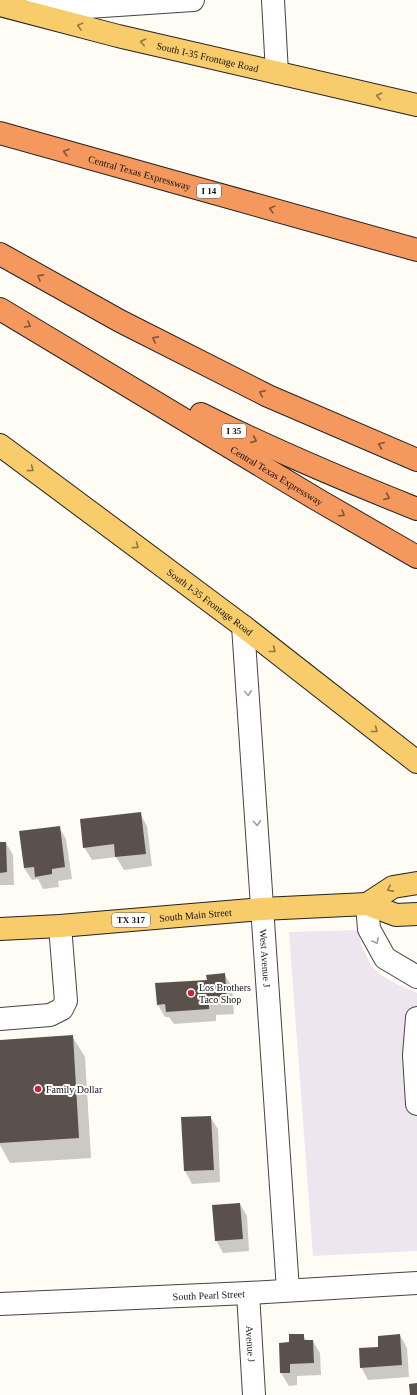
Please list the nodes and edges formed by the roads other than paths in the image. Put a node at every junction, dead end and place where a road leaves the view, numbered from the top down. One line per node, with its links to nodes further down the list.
1 (193, 0): 3 (street)
2 (273, 0): 6 (street)
3 (133, 2): 5 (street)
4 (0, 5): 5 (main road, South I-35 Frontage Road)
5 (22, 11): 6 (main road, South I-35 Frontage Road, one-way to 5)
6 (277, 72): 7 (main road, South I-35 Frontage Road, one-way to 6)
7 (417, 104)
8 (0, 133): 9 (highway, Central Texas Expressway / I 14, one-way to 8)
9 (304, 217): 10 (highway); 11 (highway, Central Texas Expressway / I 14)
10 (417, 234)
11 (417, 250)
12 (0, 254): 16 (highway, one-way to 12)
13 (0, 309): 14 (highway, I 35, one-way to 14)
14 (56, 342): 17 (highway, I 35, one-way to 17); 18 (highway, Central Texas Expressway, one-way to 18)
15 (0, 445): 19 (main road, South I-35 Frontage Road, one-way to 19)
16 (417, 460)
17 (417, 509)
18 (417, 557)
19 (243, 626): 20 (main road, South I-35 Frontage Road, one-way to 20); 23 (street, West Avenue J, one-way to 23)
20 (417, 762)
21 (417, 883): 22 (main road, one-way to 22)
22 (367, 904): 23 (main road, South Main Street / TX 317); 24 (main road, South Main Street / TX 317); 27 (street, one-way to 27)
23 (262, 908): 25 (main road, South Main Street / TX 317); 32 (street, West Avenue J)
24 (417, 914)
25 (60, 926): 26 (main road, South Main Street / TX 317); 29 (street)
26 (0, 929)
27 (417, 977)
28 (417, 1018): 30 (street)
29 (0, 1019)
30 (417, 1104)
31 (417, 1283): 32 (street, South Pearl Street)
32 (288, 1290): 33 (street, South Pearl Street)
33 (248, 1293): 34 (street, South Pearl Street); 35 (street, Avenue J)
34 (0, 1304)
35 (254, 1395)

